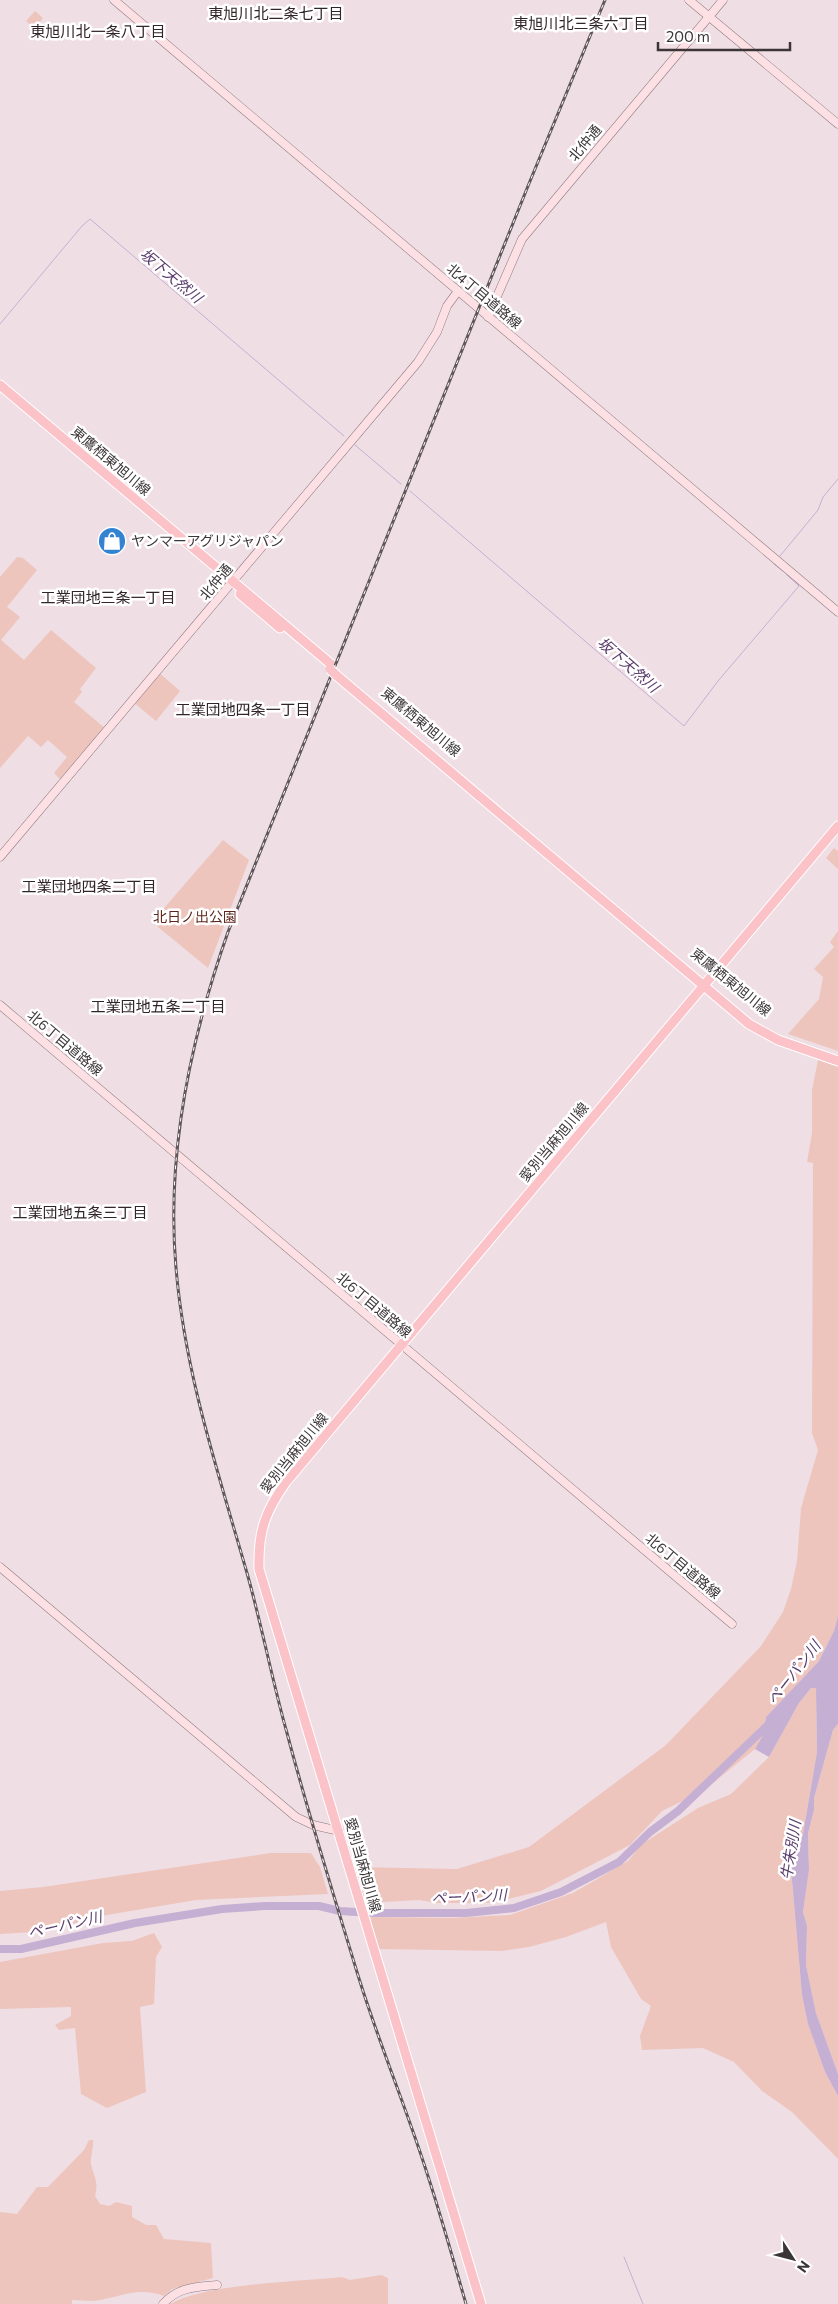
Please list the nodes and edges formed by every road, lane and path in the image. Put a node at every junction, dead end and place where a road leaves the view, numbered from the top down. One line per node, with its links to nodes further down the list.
1 (114, 0): 6 (street, 北4丁目道路線)
2 (689, 0): 4 (street)
3 (723, 0): 4 (street, 北仲通)
4 (709, 17): 5 (street); 7 (street, 北仲通)
5 (838, 124)
6 (458, 290): 7 (street, 北4丁目道路線); 10 (street, 北仲通)
7 (488, 317): 11 (street, 北4丁目道路線)
8 (0, 385): 10 (main road, 東鷹栖東旭川線)
9 (0, 392): 10 (main road, 東鷹栖東旭川線)
10 (231, 583): 13 (street, 北仲通); 14 (main road, 東鷹栖東旭川線)
11 (838, 612)
12 (838, 826): 14 (main road, 愛別当麻旭川線)
13 (0, 857)
14 (706, 984): 16 (main road, 東鷹栖東旭川線); 17 (main road, 愛別当麻旭川線)
15 (0, 1004): 17 (street, 北6丁目道路線)
16 (837, 1058)
17 (401, 1344): 19 (street, 北6丁目道路線); 20 (main road, 愛別当麻旭川線)
18 (0, 1568): 20 (street)
19 (732, 1624)
20 (339, 1831): 23 (main road, 愛別当麻旭川線)
21 (217, 2285): 22 (street)
22 (163, 2304)
23 (481, 2304)

